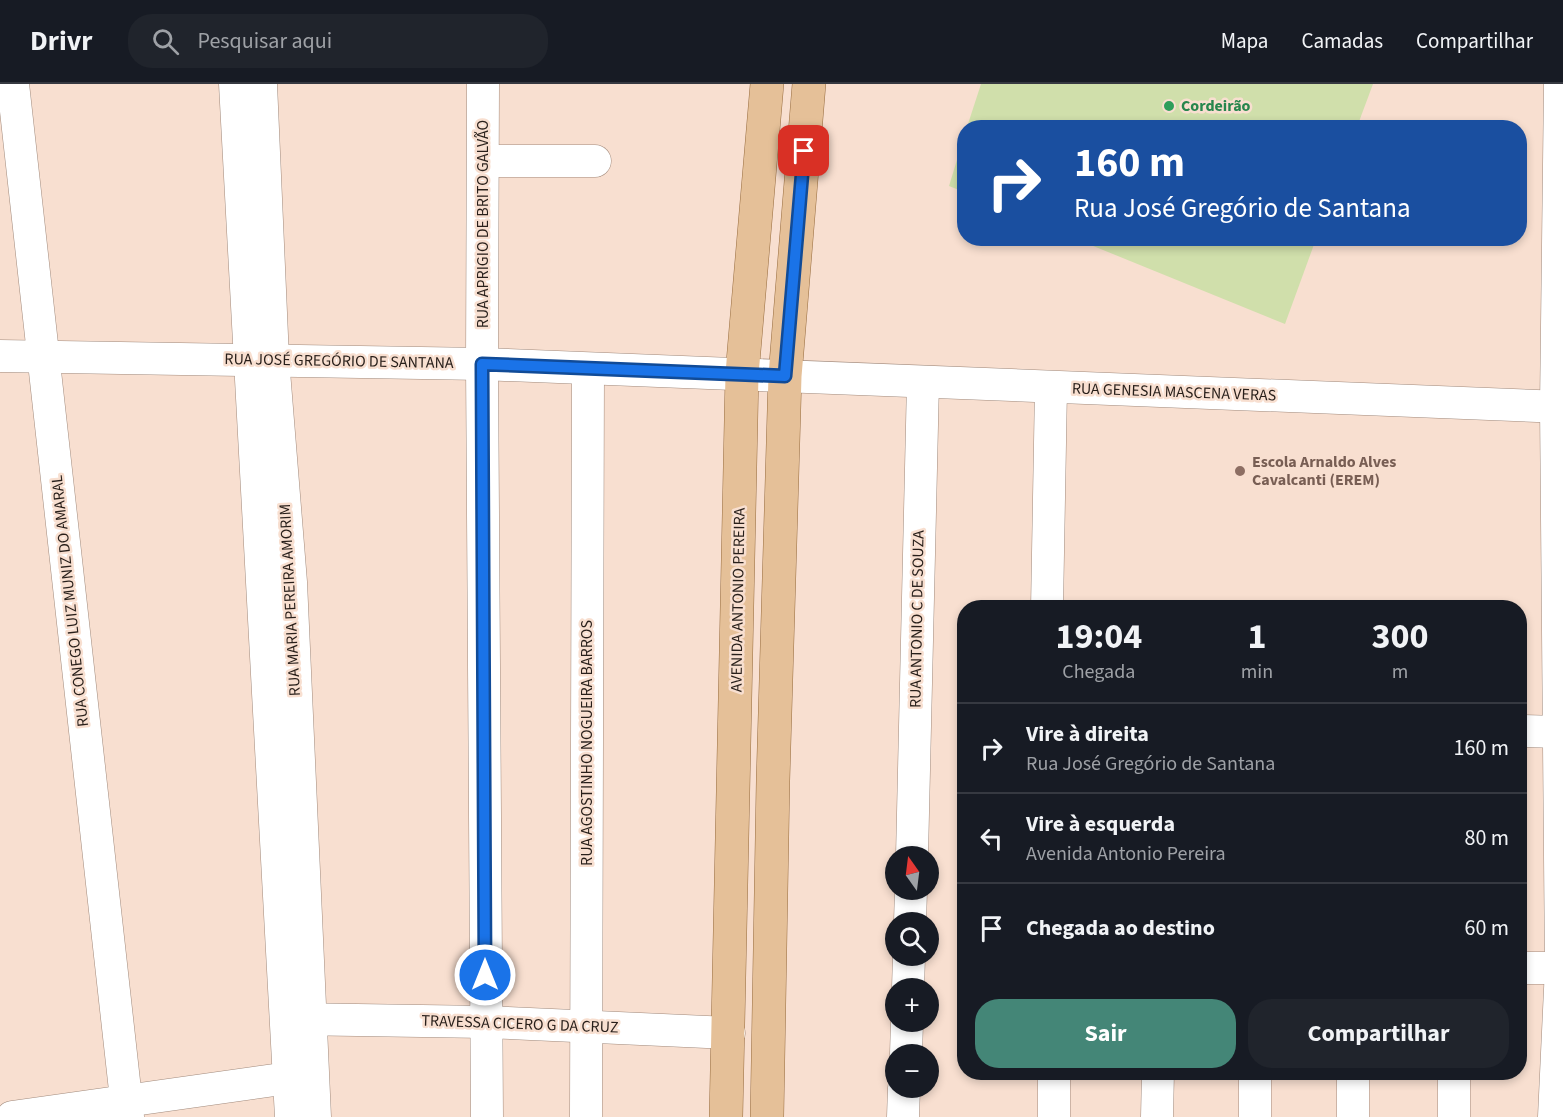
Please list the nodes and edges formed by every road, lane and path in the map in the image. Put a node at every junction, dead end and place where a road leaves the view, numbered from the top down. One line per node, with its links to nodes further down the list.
1 (13, 84): 12 (street, RUA CONEGO LUIZ MUNIZ DO AMARAL)
2 (235, 84): 8 (street, RUA MARIA PEREIRA AMORIM)
3 (261, 84): 8 (street, RUA MARIA PEREIRA AMORIM)
4 (483, 84): 9 (street, RUA APRIGIO DE BRITO GALVÃO)
5 (767, 84): 16 (main road, AVENIDA ANTONIO PEREIRA)
6 (809, 84): 17 (main road)
7 (1560, 84): 20 (street)
8 (251, 137): 13 (street, RUA MARIA PEREIRA AMORIM)
9 (484, 161): 10 (street); 14 (street, RUA APRIGIO DE BRITO GALVÃO)
10 (594, 161)
11 (0, 356): 12 (street, RUA JOSÉ GREGÓRIO DE SANTANA)
12 (42, 357): 13 (street, RUA JOSÉ GREGÓRIO DE SANTANA); 40 (street, RUA CONEGO LUIZ MUNIZ DO AMARAL)
13 (261, 359): 14 (street, RUA JOSÉ GREGÓRIO DE SANTANA); 27 (street, RUA MARIA PEREIRA AMORIM)
14 (482, 364): 15 (street, RUA JOSÉ GREGÓRIO DE SANTANA); 28 (street, RUA APRIGIO DE BRITO GALVÃO)
15 (588, 369): 16 (street, RUA JOSÉ GREGÓRIO DE SANTANA); 29 (street, RUA AGOSTINHO NOGUEIRA BARROS)
16 (742, 374): 17 (street, RUA JOSÉ GREGÓRIO DE SANTANA); 30 (main road, AVENIDA ANTONIO PEREIRA)
17 (785, 376): 18 (street, RUA GENESIA MASCENA VERAS); 32 (main road)
18 (923, 382): 19 (street, RUA GENESIA MASCENA VERAS); 24 (street, RUA ANTONIO C DE SOUZA)
19 (1051, 388): 20 (street, RUA GENESIA MASCENA VERAS); 21 (street)
20 (1559, 406): 23 (street)
21 (1047, 600)
22 (1527, 731): 23 (street)
23 (1557, 732): 26 (street)
24 (912, 846)
25 (1527, 968): 26 (street)
26 (1562, 968): 54 (street)
27 (299, 1019): 28 (street, TRAVESSA CICERO G DA CRUZ); 33 (street, RUA MARIA PEREIRA AMORIM)
28 (486, 1022): 29 (street, TRAVESSA CICERO G DA CRUZ); 44 (street, RUA APRIGIO DE BRITO GALVÃO)
29 (586, 1026): 30 (street, TRAVESSA CICERO G DA CRUZ); 45 (street, RUA AGOSTINHO NOGUEIRA BARROS)
30 (729, 1033): 31 (main road, AVENIDA ANTONIO PEREIRA)
31 (728, 1066): 32 (main road); 46 (main road, AVENIDA ANTONIO PEREIRA)
32 (769, 1067): 47 (main road)
33 (301, 1076): 40 (street); 42 (street, RUA MARIA PEREIRA AMORIM); 43 (street, RUA MARIA PEREIRA AMORIM)
34 (1054, 1080): 49 (street)
35 (1158, 1080): 50 (street)
36 (1256, 1080): 51 (street)
37 (1353, 1080): 52 (street)
38 (1454, 1080): 53 (street)
39 (904, 1098): 48 (street)
40 (127, 1109): 41 (street)
41 (12, 1117)
42 (291, 1117)
43 (315, 1117)
44 (487, 1117)
45 (586, 1117)
46 (726, 1117)
47 (767, 1117)
48 (903, 1117)
49 (1054, 1117)
50 (1157, 1117)
51 (1255, 1117)
52 (1353, 1117)
53 (1454, 1117)
54 (1554, 1117)

